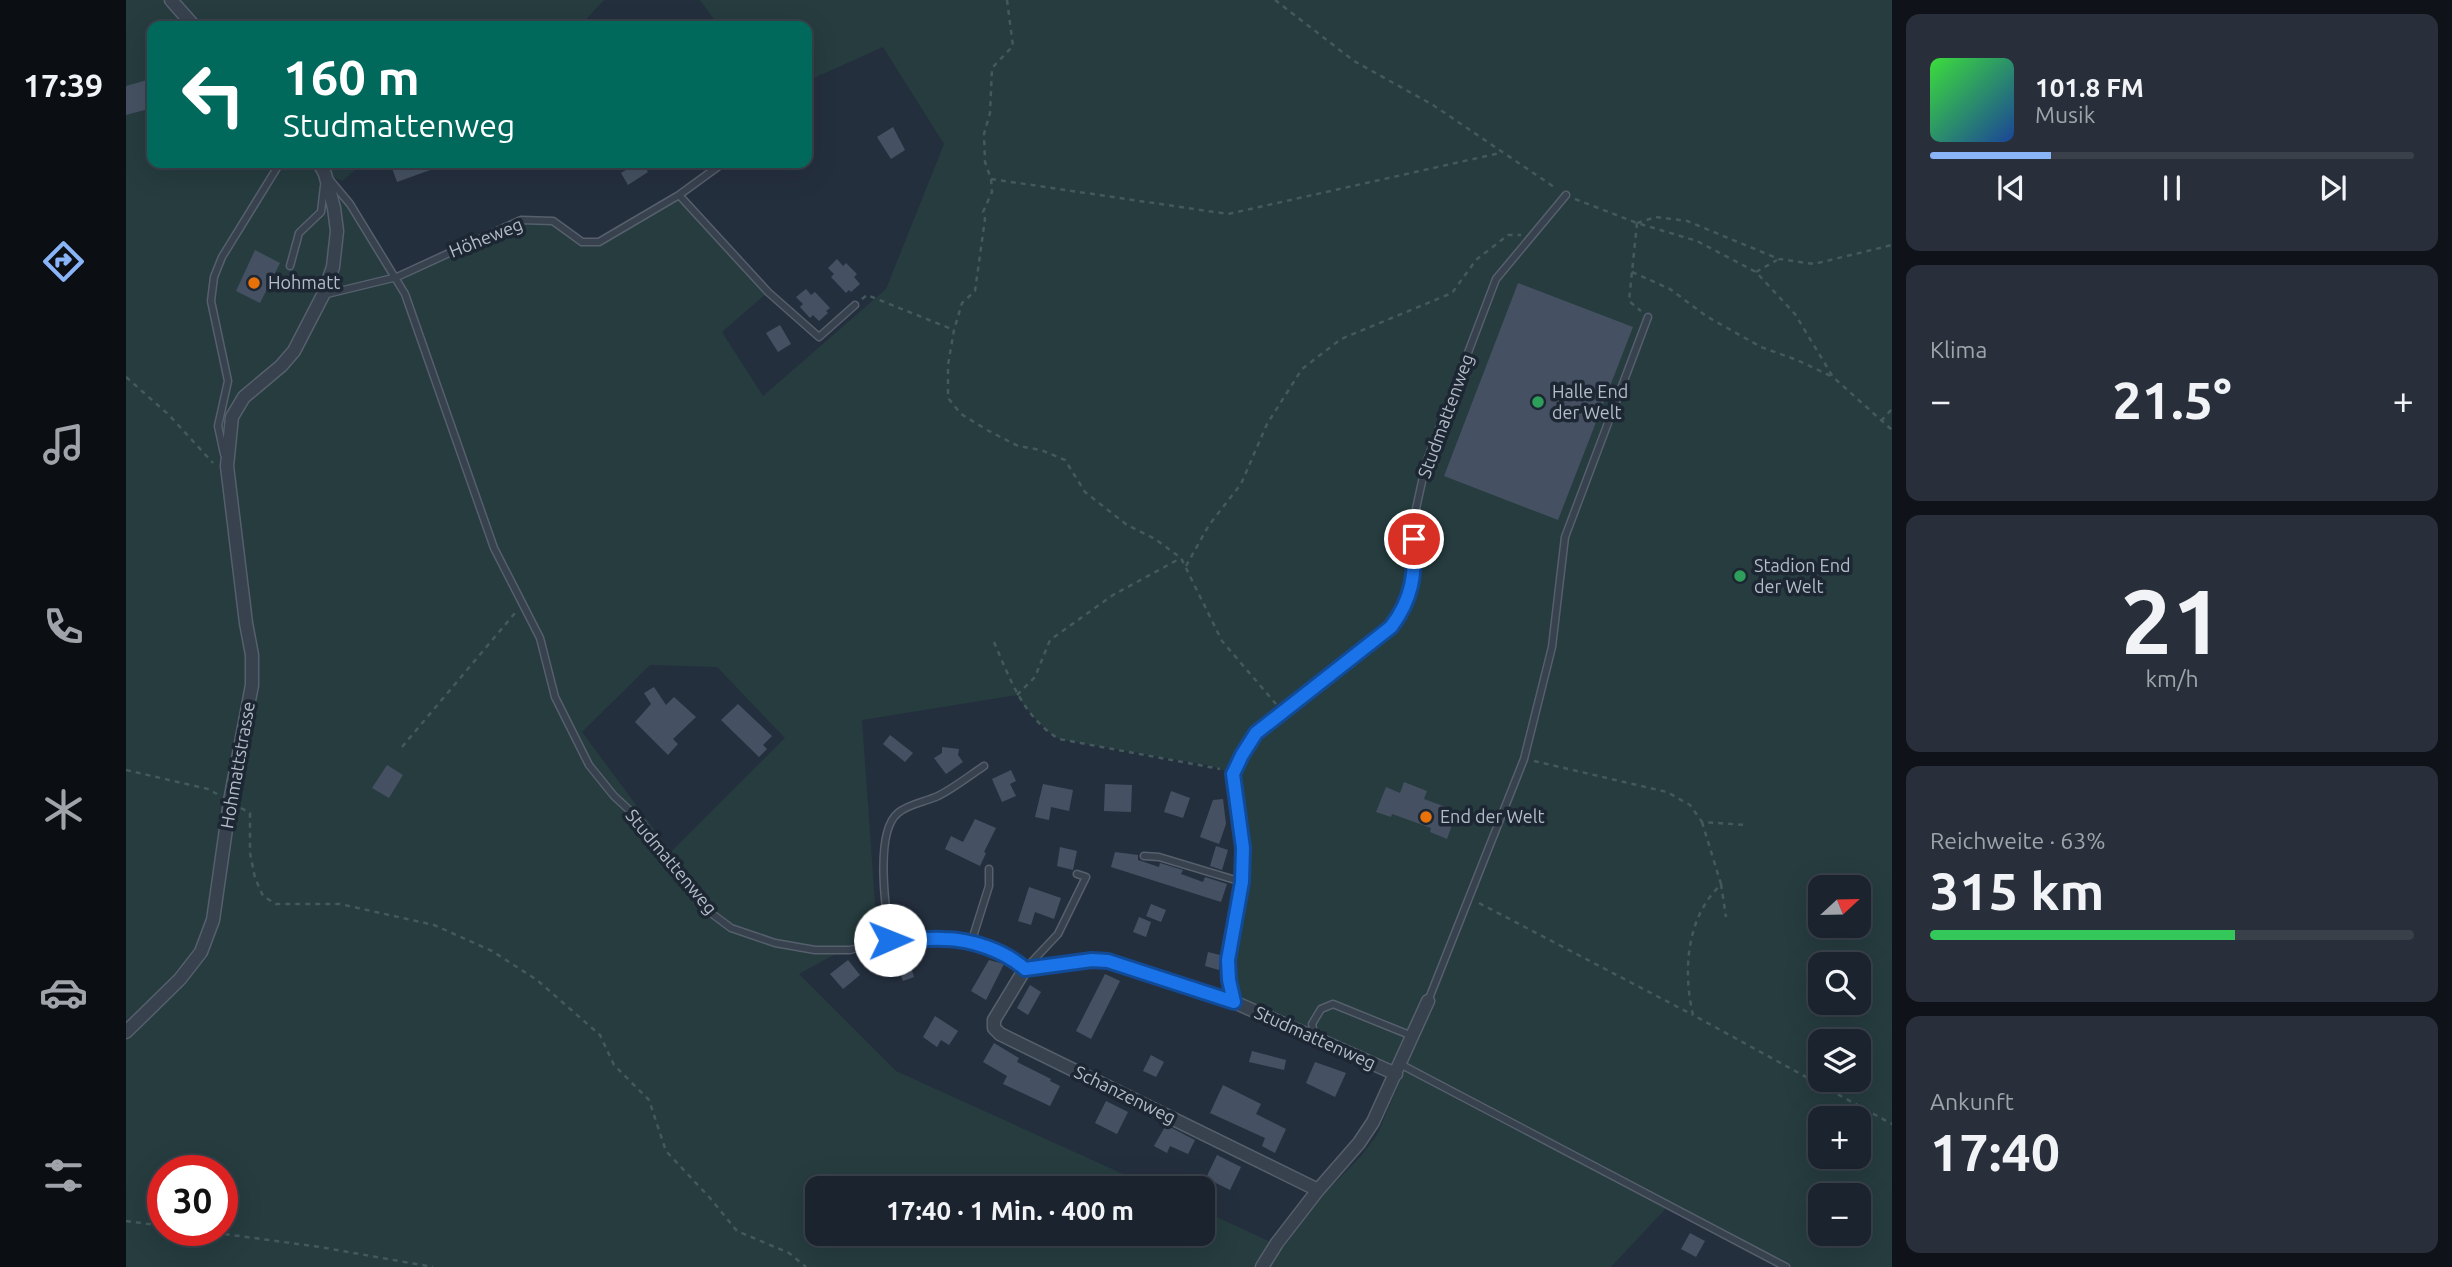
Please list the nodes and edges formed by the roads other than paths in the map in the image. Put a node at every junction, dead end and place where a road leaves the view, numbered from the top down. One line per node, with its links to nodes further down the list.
1 (171, 0): 2 (street)
2 (190, 21)
3 (277, 168): 13 (lane, Hohmattstrasse)
4 (322, 168): 8 (lane); 9 (lane, Studmattenweg); 10 (street, Hohmattstrasse)
5 (716, 168): 6 (lane, Höheweg)
6 (679, 195): 9 (lane, Höheweg); 11 (lane)
7 (1566, 195): 14 (lane, Studmattenweg)
8 (290, 266)
9 (397, 277): 10 (lane, Höheweg); 20 (lane, Studmattenweg)
10 (323, 295): 13 (street, Hohmattstrasse)
11 (855, 305)
12 (1648, 317): 23 (lane)
13 (227, 466): 25 (street, Hohmattstrasse)
14 (1242, 755): 19 (street, Studmattenweg)
15 (984, 766): 20 (lane)
16 (1144, 856): 19 (lane)
17 (989, 869): 21 (lane)
18 (1077, 874): 22 (lane)
19 (1242, 882): 24 (street, Studmattenweg)
20 (890, 940): 21 (street, Studmattenweg)
21 (971, 943): 22 (street, Studmattenweg)
22 (1025, 969): 24 (street, Studmattenweg); 29 (street, Schanzenweg)
23 (1427, 1001): 26 (street)
24 (1234, 1002): 27 (street, Studmattenweg)
25 (126, 1032)
26 (1412, 1036): 27 (lane); 28 (street)
27 (1315, 1039): 28 (street, Studmattenweg)
28 (1398, 1069): 29 (street); 31 (lane)
29 (1318, 1190): 30 (street)
30 (1262, 1267)
31 (1786, 1267)

